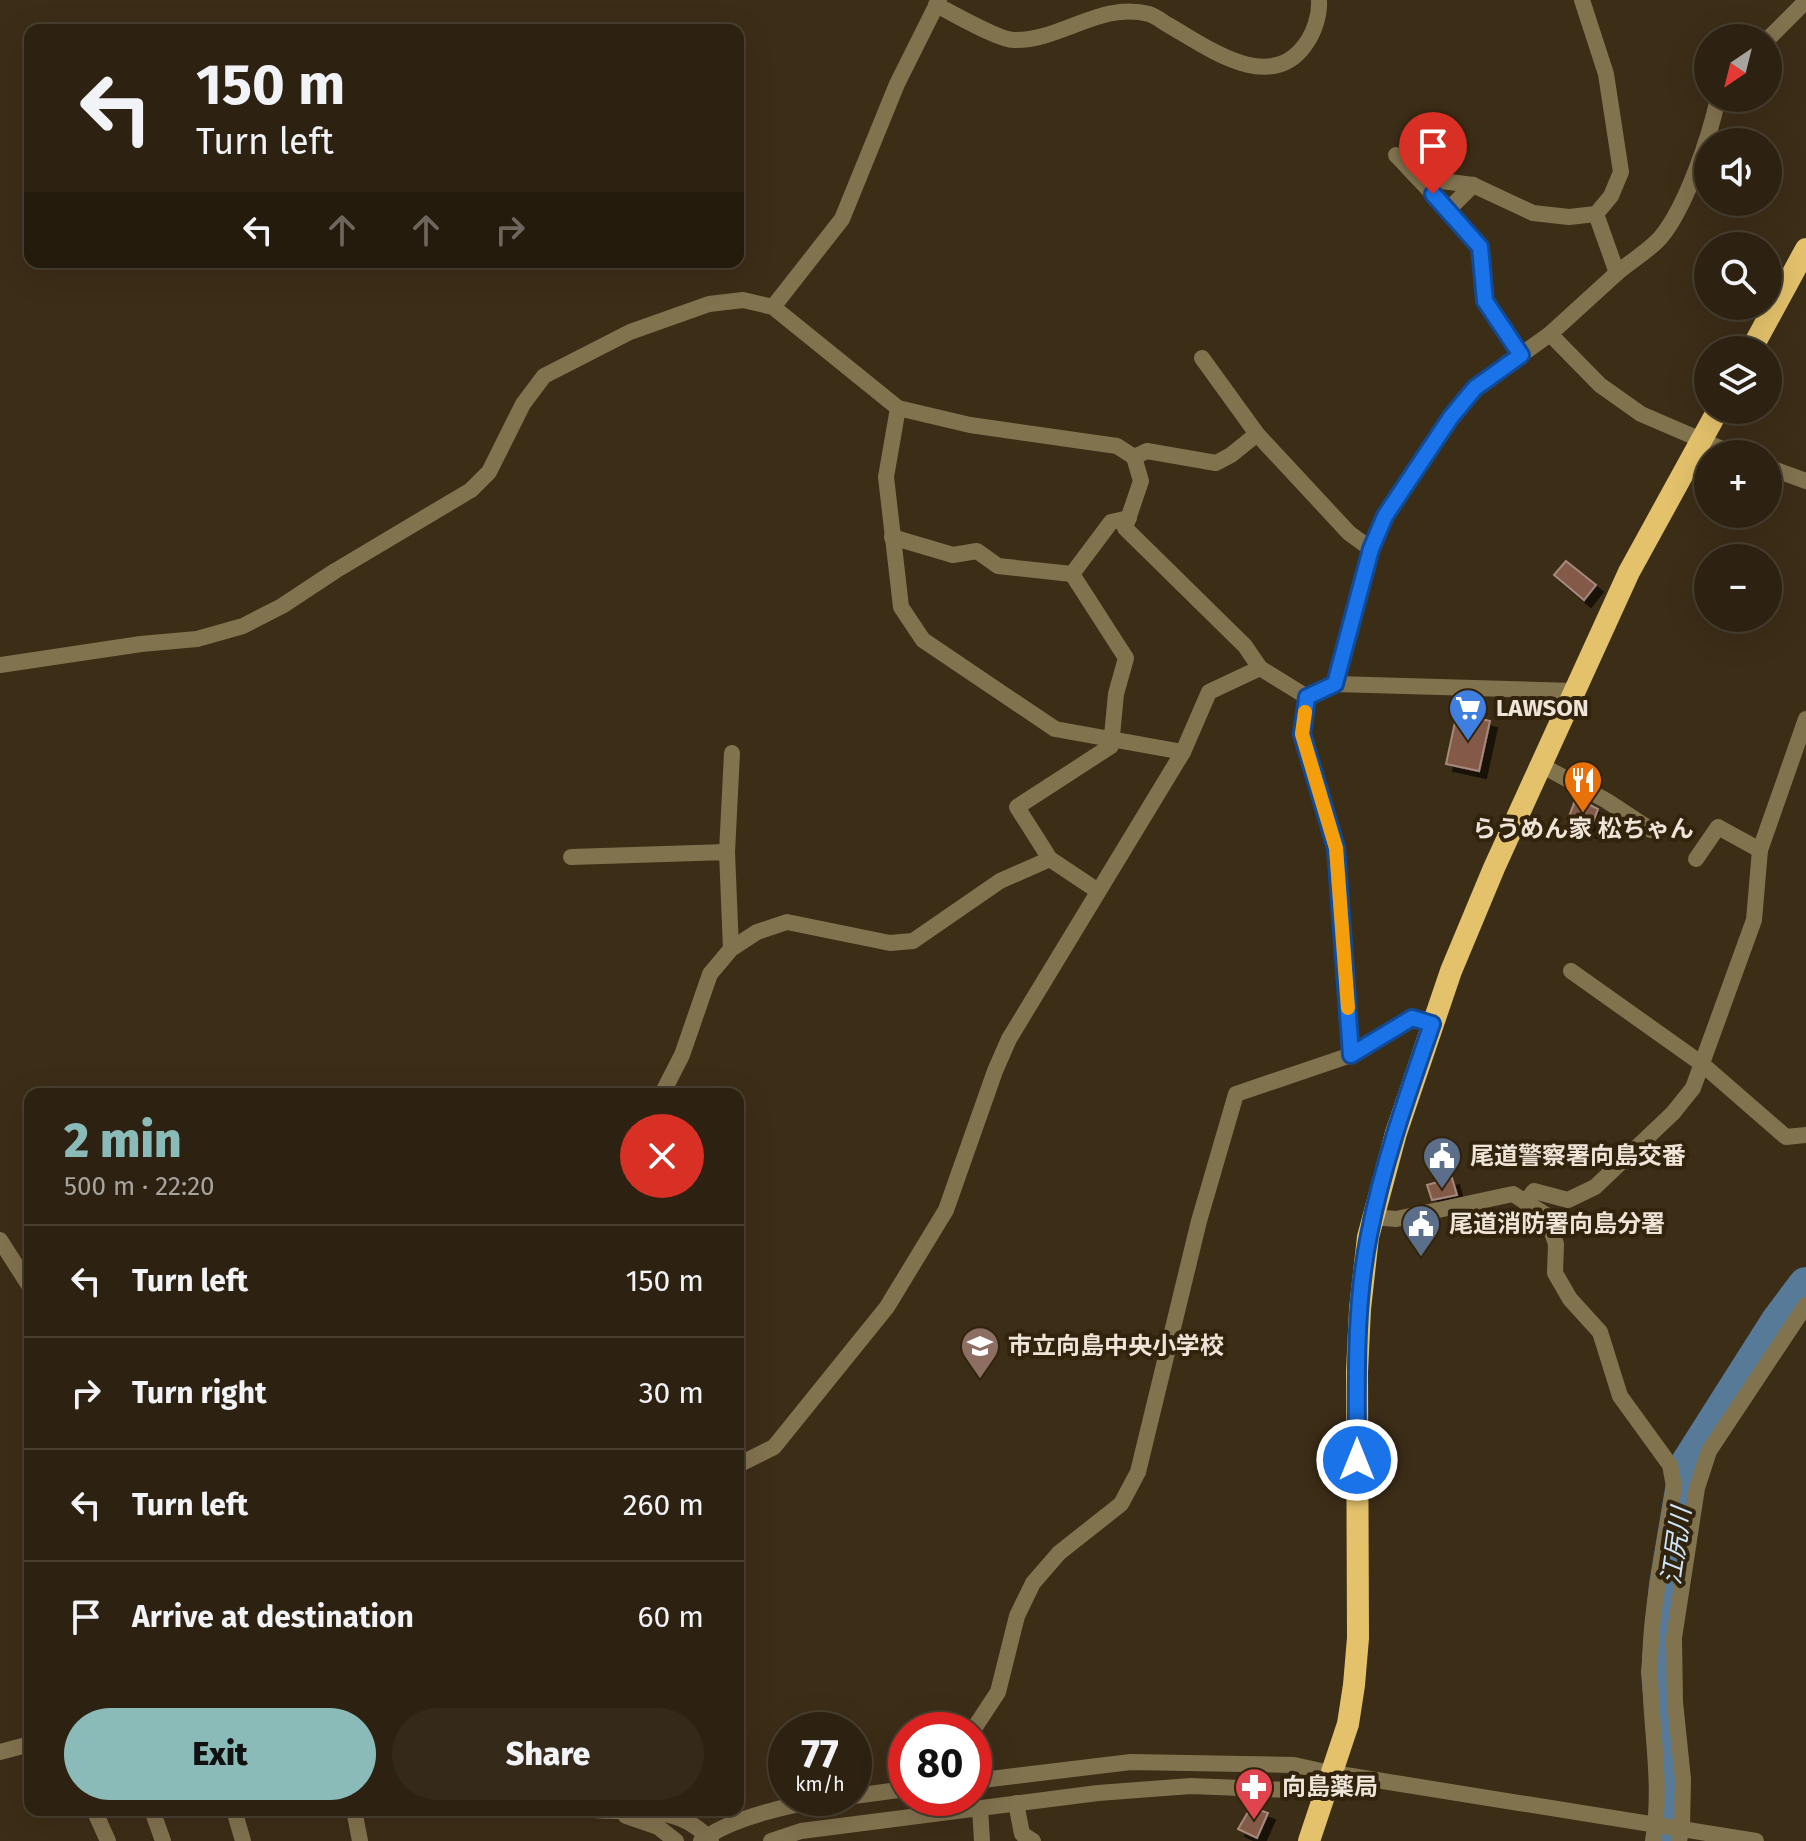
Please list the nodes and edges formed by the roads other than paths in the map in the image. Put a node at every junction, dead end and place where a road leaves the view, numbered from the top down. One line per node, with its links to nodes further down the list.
1 (1319, 0): 4 (street)
2 (1582, 0): 11 (street)
3 (1806, 1): 5 (street)
4 (938, 3): 14 (street)
5 (1782, 25)
6 (1715, 112): 13 (street)
7 (1396, 155): 8 (street)
8 (1418, 178): 9 (street); 10 (street)
9 (1473, 185): 10 (street); 11 (street)
10 (1448, 210): 17 (street)
11 (1596, 214): 13 (street)
12 (1804, 257): 16 (highway)
13 (1617, 273): 15 (street)
14 (773, 307): 19 (street); 30 (street)
15 (1550, 334): 17 (street); 22 (street)
16 (1759, 336)
17 (1521, 355): 28 (street)
18 (1202, 358): 21 (street)
19 (898, 408): 23 (street); 27 (street)
20 (1710, 424): 22 (highway)
21 (1257, 434): 23 (street); 28 (street)
22 (1702, 439): 33 (highway)
23 (1134, 457): 26 (street)
24 (1782, 472): 25 (street)
25 (1806, 481)
26 (1129, 518): 29 (street); 31 (street)
27 (892, 537): 29 (street); 36 (street)
28 (1371, 549): 32 (street)
29 (1072, 574): 36 (street)
30 (0, 665)
31 (1260, 668): 34 (street); 37 (street)
32 (1335, 684): 33 (street); 34 (street)
33 (1574, 691): 39 (highway)
34 (1307, 697): 50 (street)
35 (1806, 719): 41 (street)
36 (1114, 740): 37 (street); 44 (street)
37 (1183, 752): 46 (street)
38 (732, 753): 42 (street)
39 (1541, 765): 40 (street); 49 (highway)
40 (1651, 830)
41 (1760, 850): 45 (street); 51 (street)
42 (727, 852): 43 (street); 47 (street)
43 (571, 857)
44 (1050, 859): 46 (street); 47 (street)
45 (1696, 859)
46 (1098, 891): 59 (street)
47 (731, 949): 52 (street)
48 (1571, 971): 51 (street)
49 (1432, 1024): 50 (street); 55 (highway)
50 (1351, 1055): 60 (street)
51 (1702, 1064): 53 (street); 54 (street)
52 (665, 1088)
53 (1806, 1135)
54 (1525, 1202): 55 (street); 76 (street)
55 (1373, 1217): 63 (highway)
56 (0, 1240): 57 (street)
57 (24, 1278)
58 (1806, 1305): 76 (street)
59 (744, 1462)
60 (985, 1712)
61 (24, 1746): 62 (street)
62 (0, 1752)
63 (1333, 1773): 64 (street); 65 (street); 76 (street); 87 (highway)
64 (992, 1779)
65 (1016, 1803): 66 (street); 86 (street)
66 (992, 1806)
67 (768, 1812): 78 (street)
68 (97, 1816): 79 (street)
69 (154, 1816): 80 (street)
70 (236, 1816): 81 (street)
71 (355, 1816): 82 (street)
72 (628, 1816): 83 (street)
73 (676, 1816): 78 (street)
74 (888, 1816): 84 (street)
75 (980, 1816): 85 (street)
76 (1671, 1828): 77 (street); 88 (street)
77 (1706, 1836): 89 (street)
78 (706, 1839)
79 (108, 1841)
80 (163, 1841)
81 (243, 1841)
82 (360, 1841)
83 (676, 1841)
84 (771, 1841)
85 (982, 1841)
86 (1033, 1841)
87 (1309, 1841)
88 (1653, 1841)
89 (1756, 1841)

